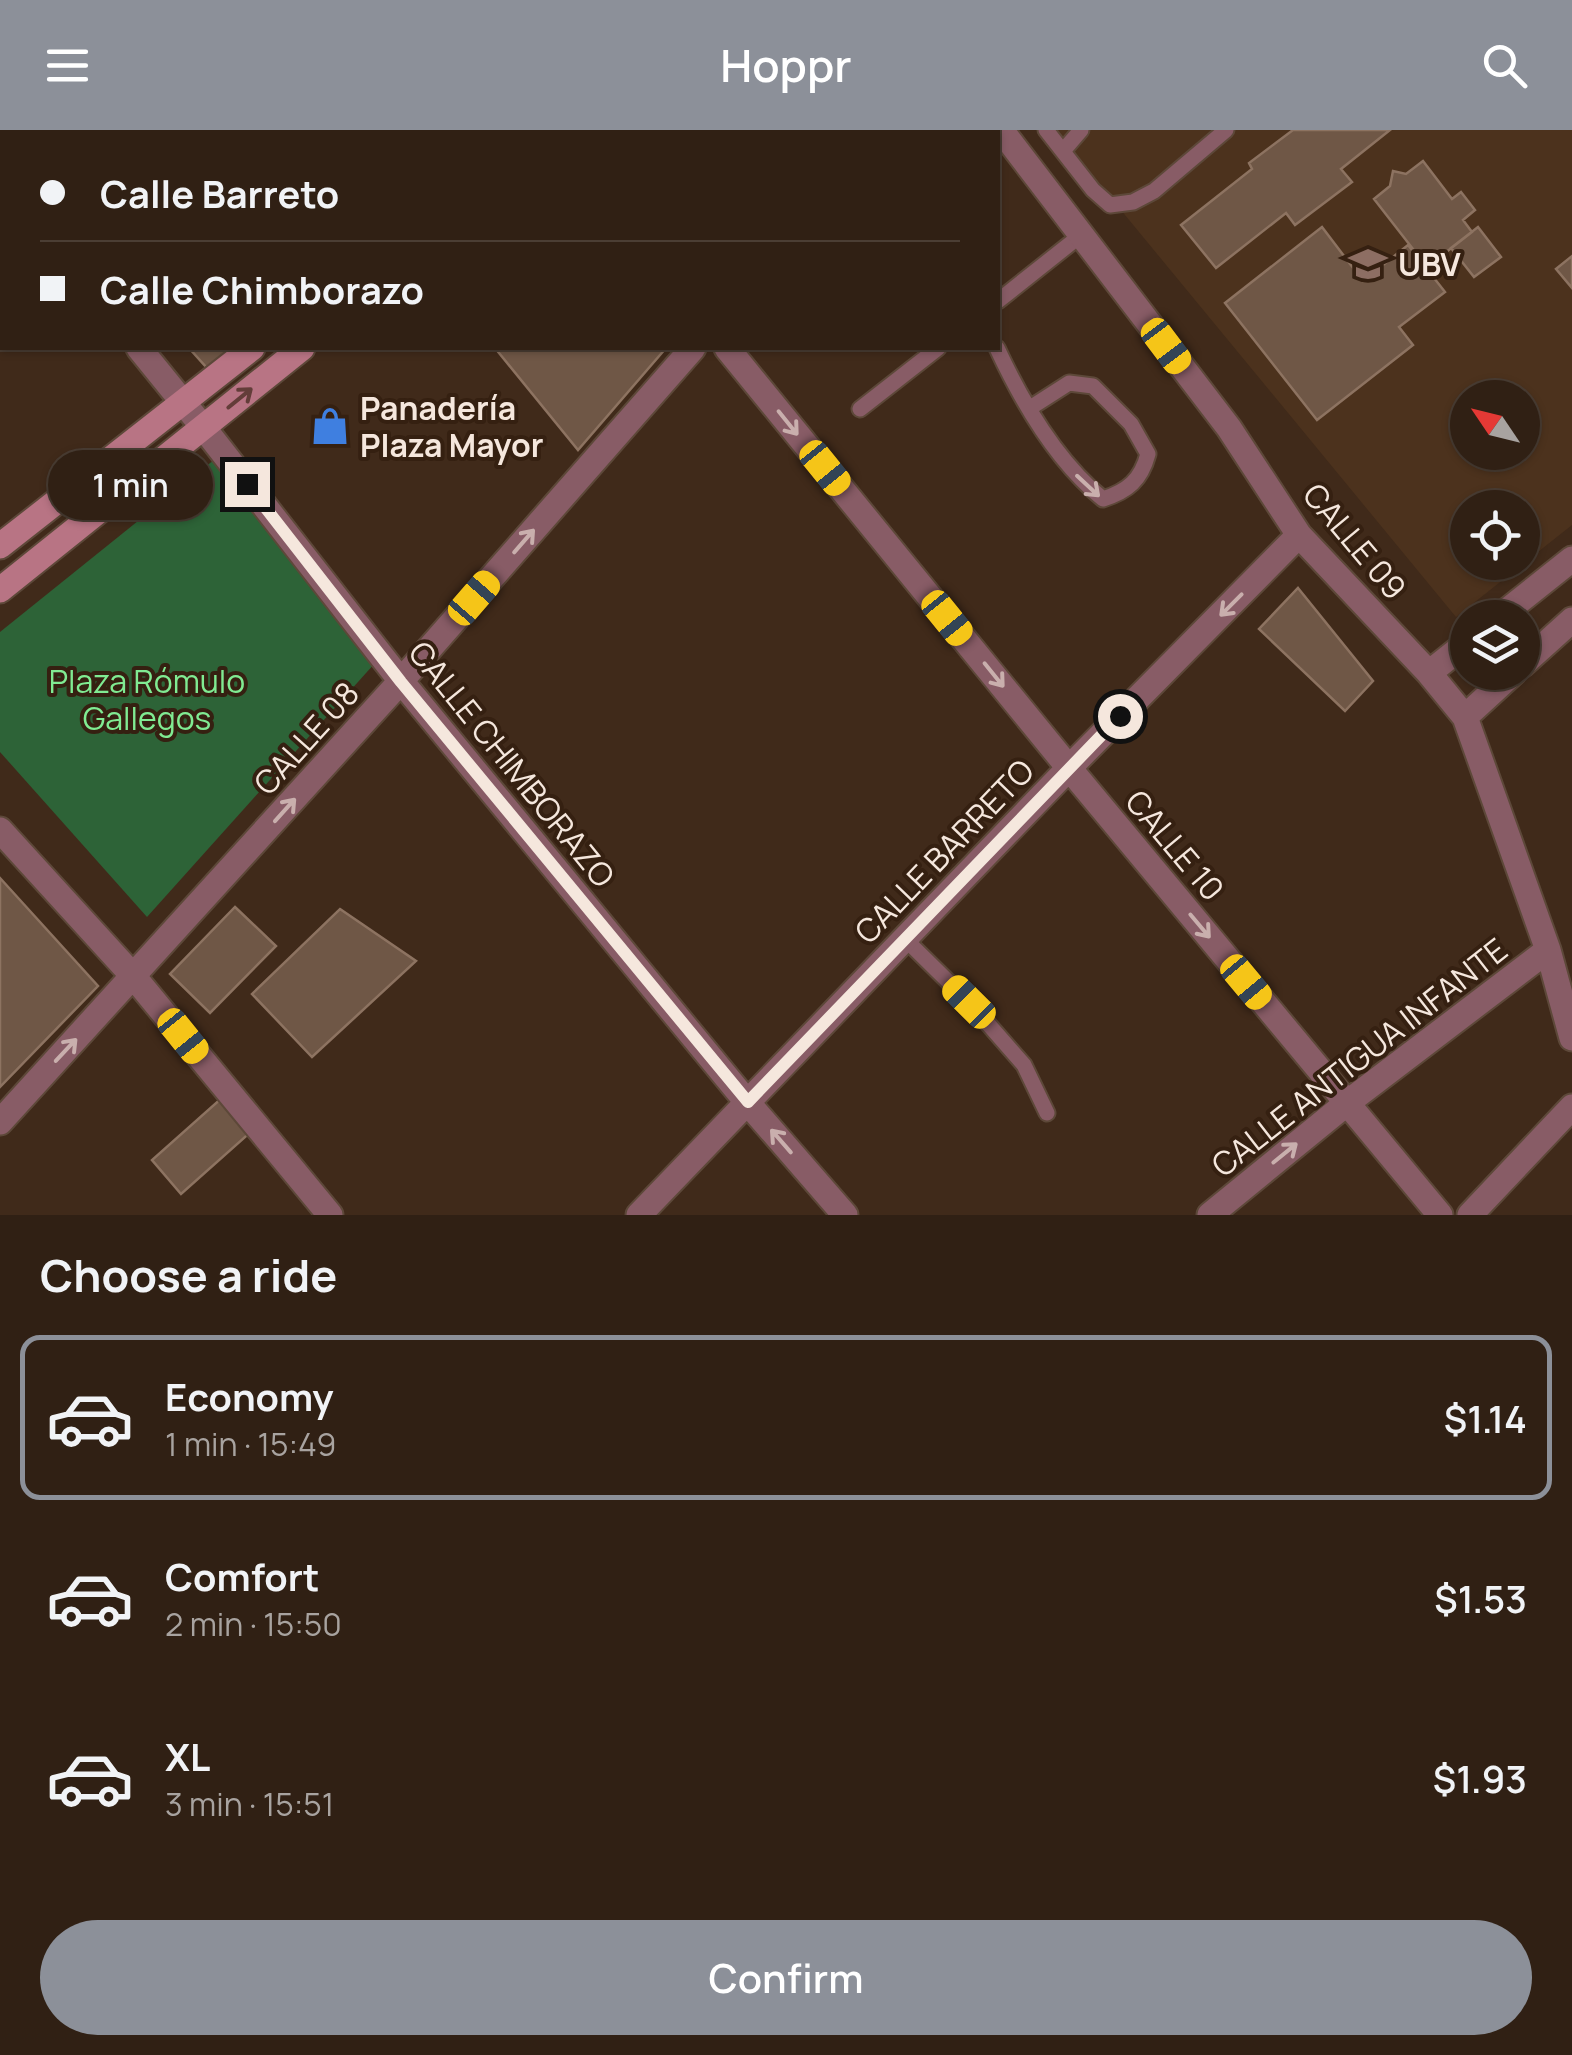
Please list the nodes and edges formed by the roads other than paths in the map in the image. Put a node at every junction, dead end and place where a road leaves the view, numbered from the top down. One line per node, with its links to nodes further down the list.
1 (1001, 130): 6 (street, CALLE 09)
2 (1046, 130): 5 (lane)
3 (1081, 130): 5 (lane)
4 (1226, 130): 5 (lane)
5 (1062, 151)
6 (1081, 235): 7 (lane); 19 (street, CALLE 09)
7 (1000, 299)
8 (141, 350): 15 (street, CALLE CHIMBORAZO)
9 (249, 350): 15 (street)
10 (300, 350): 18 (street, one-way to 10)
11 (690, 350): 28 (street, CALLE 08, one-way to 11)
12 (729, 350): 31 (street, CALLE 10, one-way to 31)
13 (935, 350): 17 (lane)
14 (998, 350): 16 (lane)
15 (182, 402): 18 (street, CALLE CHIMBORAZO); 20 (street)
16 (1030, 408): 16 (lane, one-way to 16)
17 (860, 409)
18 (204, 427): 22 (street); 28 (street, CALLE CHIMBORAZO)
19 (1299, 535): 27 (street, CALLE 09); 31 (street, CALLE BARRETO, one-way to 31)
20 (0, 546)
21 (1572, 558): 23 (street)
22 (0, 590)
23 (1520, 600)
24 (1572, 620): 25 (street)
25 (1540, 649)
26 (1450, 656): 27 (street)
27 (1428, 673): 30 (street, CALLE 09)
28 (401, 682): 35 (street, CALLE 08, one-way to 28); 37 (street, CALLE CHIMBORAZO)
29 (1494, 690): 30 (street)
30 (1465, 717): 34 (street, CALLE 09)
31 (1070, 768): 33 (street, CALLE BARRETO); 38 (street, CALLE 10, one-way to 38)
32 (0, 830): 35 (street)
33 (905, 939): 37 (street, CALLE BARRETO); 40 (lane)
34 (1548, 950): 36 (street, CALLE 09); 38 (street, CALLE ANTIGUA INFANTE)
35 (134, 977): 41 (street, CALLE 08, one-way to 35); 42 (street)
36 (1572, 1038)
37 (748, 1102): 43 (street, CALLE BARRETO); 44 (street, CALLE CHIMBORAZO, one-way to 37)
38 (1347, 1103): 45 (street, CALLE ANTIGUA INFANTE, one-way to 38); 46 (street, CALLE 10)
39 (1572, 1107): 47 (street)
40 (1048, 1113)
41 (0, 1122)
42 (330, 1215)
43 (640, 1215)
44 (845, 1215)
45 (1210, 1215)
46 (1440, 1215)
47 (1470, 1215)

